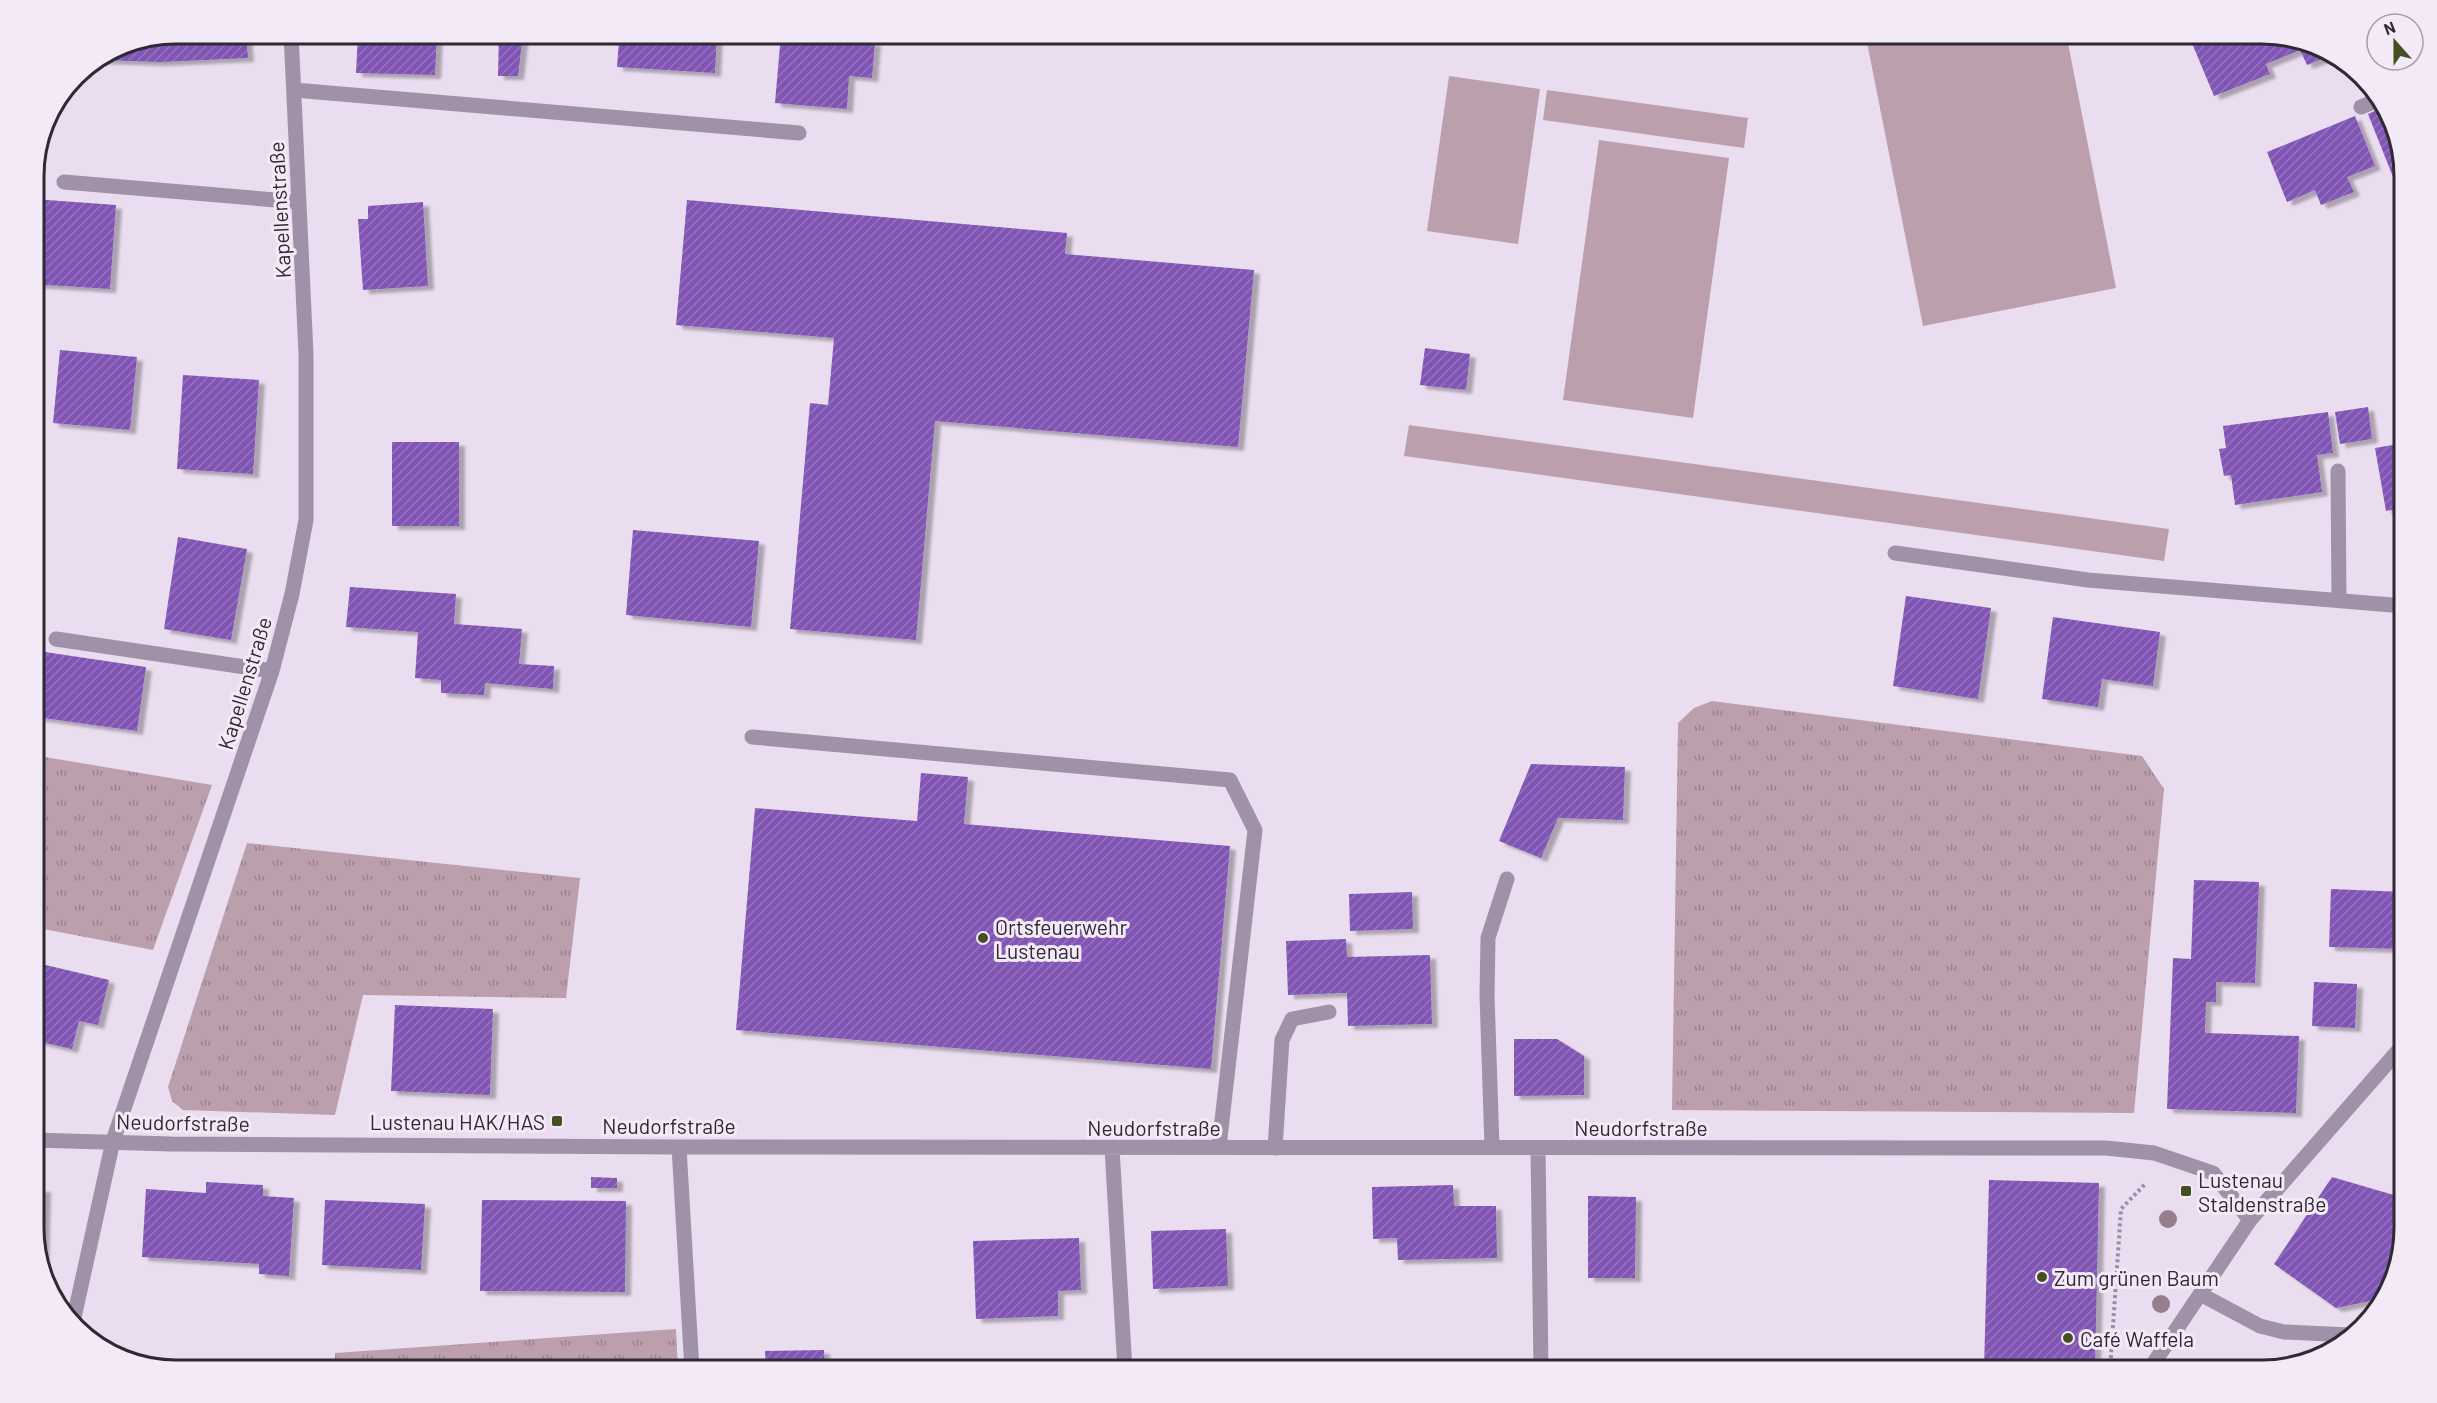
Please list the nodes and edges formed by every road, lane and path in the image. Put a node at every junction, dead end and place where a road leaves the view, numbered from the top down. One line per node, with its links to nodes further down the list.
1 (292, 44): 2 (street, Kapellenstraße)
2 (294, 90): 5 (street); 7 (street, Kapellenstraße)
3 (2371, 103): 4 (street)
4 (2361, 107)
5 (799, 133)
6 (64, 182): 7 (street)
7 (299, 202): 13 (street, Kapellenstraße)
8 (2338, 471): 10 (street)
9 (1895, 553): 10 (street)
10 (2339, 600): 11 (street)
11 (2393, 605)
12 (56, 639): 13 (street)
13 (272, 671): 19 (street, Kapellenstraße)
14 (752, 737): 21 (street)
15 (1507, 879): 22 (street)
16 (1329, 1012): 24 (street)
17 (2394, 1056): 27 (street)
18 (44, 1140): 19 (street, Neudorfstraße)
19 (113, 1141): 20 (street, Neudorfstraße); 29 (street, Kapellenstraße)
20 (679, 1146): 23 (street, Neudorfstraße); 31 (street)
21 (1219, 1147): 23 (street, Neudorfstraße); 24 (street, Neudorfstraße)
22 (1492, 1147): 24 (street, Neudorfstraße); 25 (street, Neudorfstraße)
23 (1112, 1148): 32 (street)
24 (1275, 1148)
25 (1538, 1148): 27 (street, Neudorfstraße); 33 (street)
26 (2150, 1180): 34 (path)
27 (2250, 1220): 28 (street)
28 (2200, 1294): 30 (street); 35 (street)
29 (75, 1313)
30 (2338, 1335)
31 (691, 1360)
32 (1124, 1360)
33 (1541, 1360)
34 (2111, 1360)
35 (2156, 1360)

